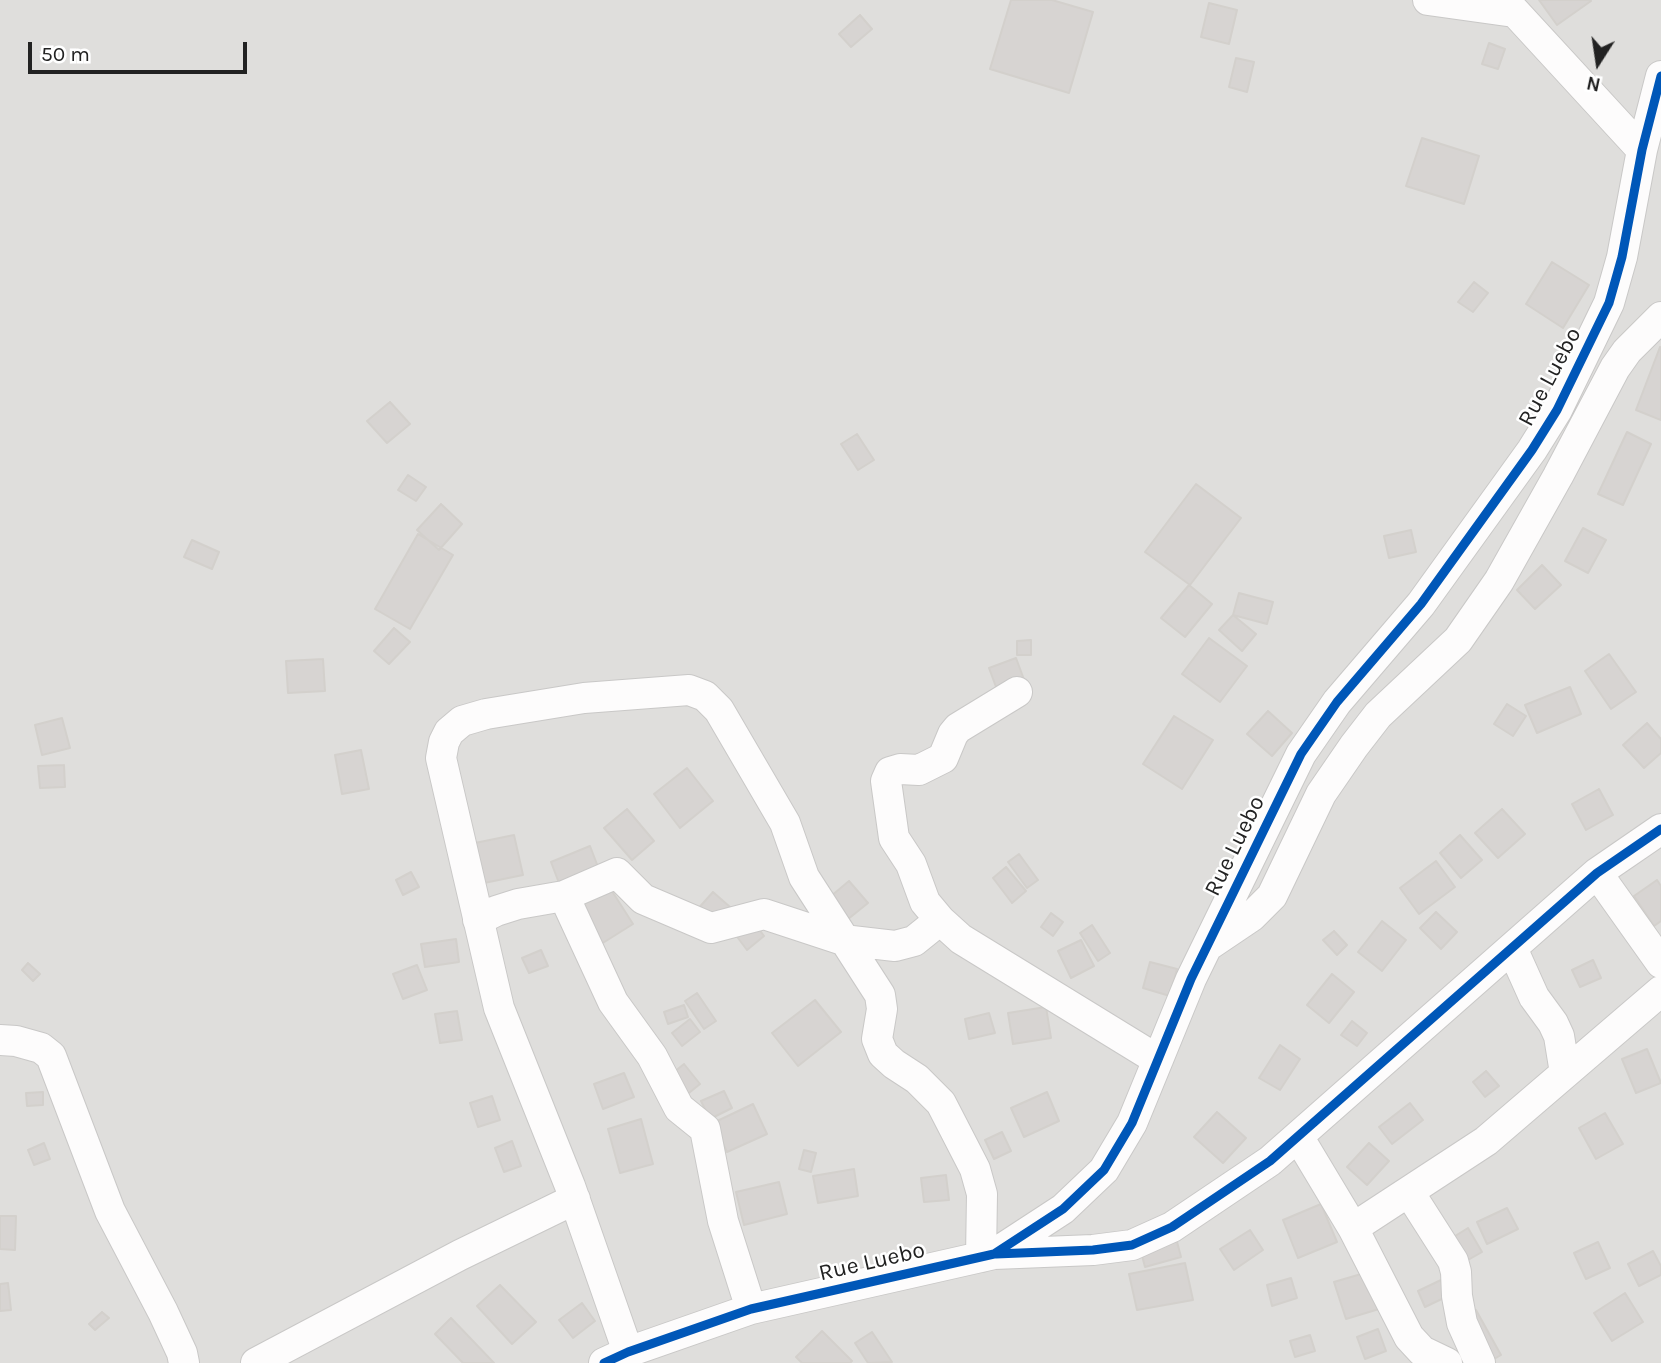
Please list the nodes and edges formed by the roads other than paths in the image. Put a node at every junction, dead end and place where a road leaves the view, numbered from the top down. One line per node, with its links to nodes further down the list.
1 (1428, 0): 2 (street)
2 (1509, 6): 4 (street)
3 (1661, 76): 4 (street, Rue Luebo)
4 (1642, 150): 13 (street, Rue Luebo)
5 (1661, 317): 13 (street)
6 (1017, 692): 11 (street)
7 (1661, 829): 8 (street)
8 (1597, 873): 14 (street); 15 (street)
9 (564, 896): 10 (street); 12 (street); 25 (street)
10 (478, 920): 12 (street); 22 (street)
11 (940, 920): 12 (street); 18 (street)
12 (843, 940): 24 (street)
13 (1208, 945): 18 (street, Rue Luebo)
14 (1511, 948): 19 (street); 20 (street)
15 (1661, 963)
16 (1661, 991): 19 (street)
17 (0, 1040): 27 (street)
18 (1158, 1060): 24 (street, Rue Luebo)
19 (1565, 1073): 21 (street)
20 (1299, 1138): 23 (street); 24 (street)
21 (1409, 1192): 23 (street); 30 (street)
22 (575, 1199): 26 (street); 28 (street)
23 (1353, 1228): 29 (street)
24 (988, 1256): 25 (street, Rue Luebo)
25 (751, 1309): 26 (street, Rue Luebo)
26 (616, 1358)
27 (184, 1363)
28 (256, 1363)
29 (1447, 1363)
30 (1480, 1363)

